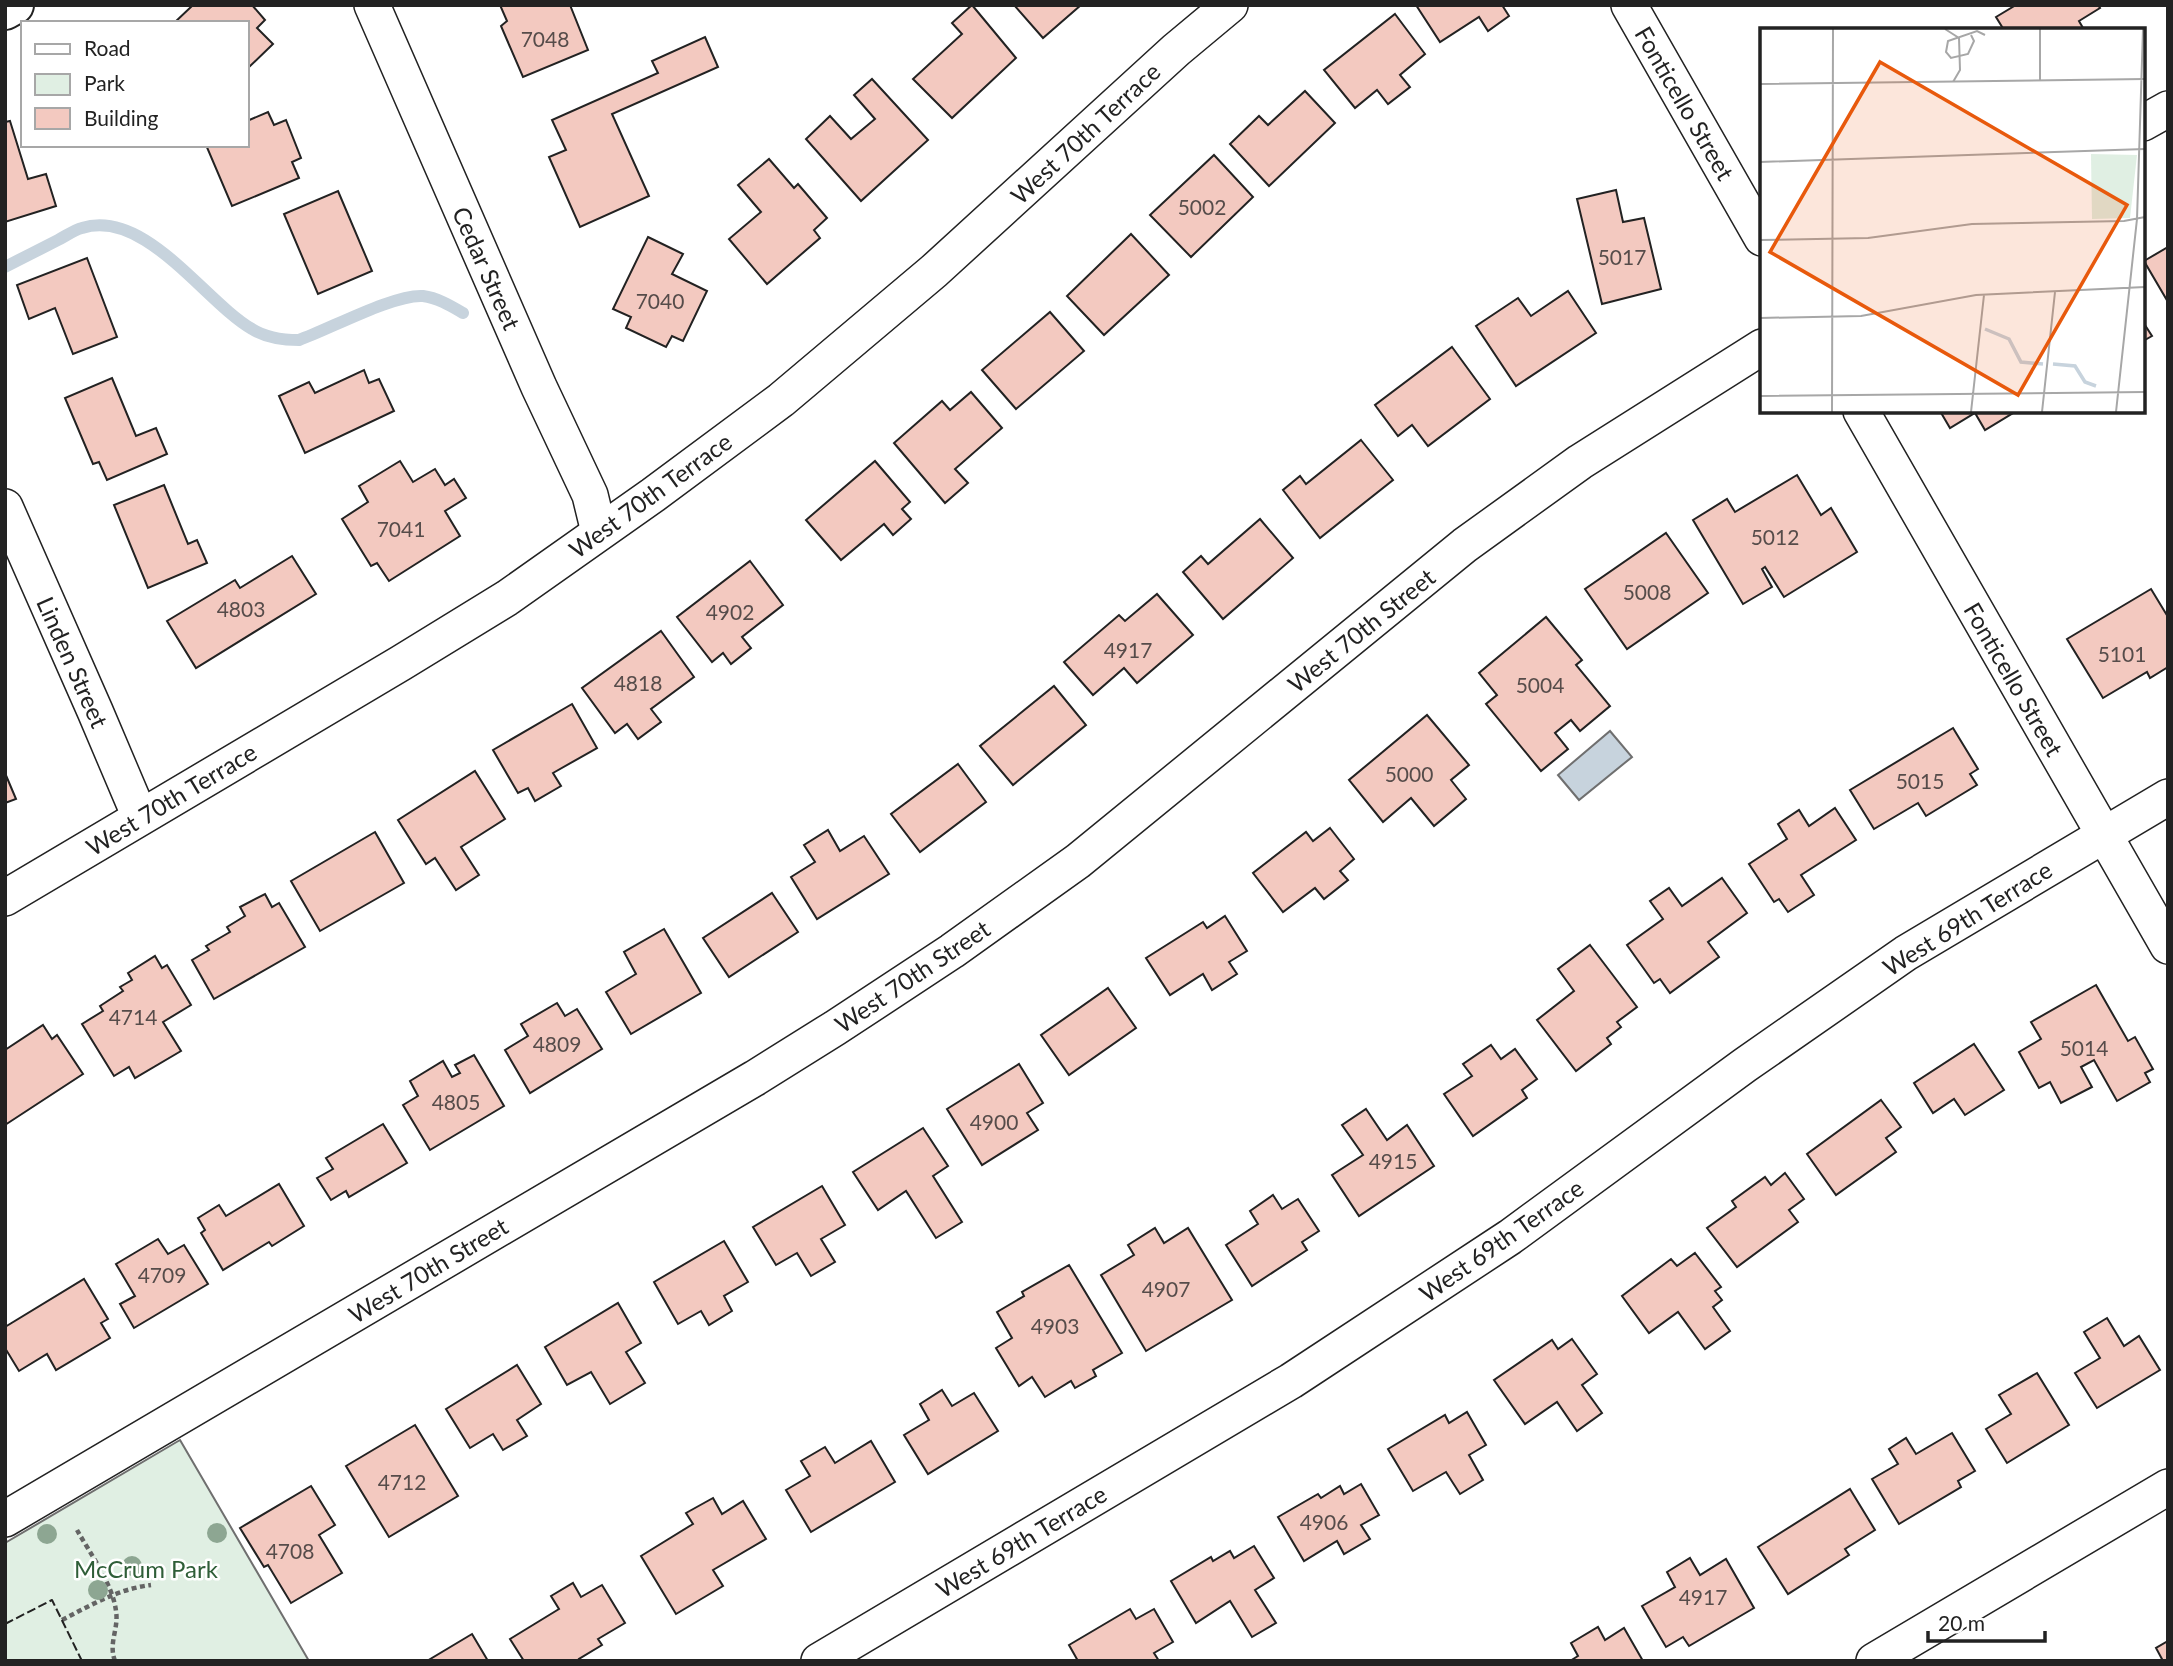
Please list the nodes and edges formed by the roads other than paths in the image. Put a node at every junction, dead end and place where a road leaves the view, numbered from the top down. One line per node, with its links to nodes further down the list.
1 (14, 5): 5 (street)
2 (372, 5): 12 (street, Cedar Street)
3 (1230, 5): 12 (street, West 70th Terrace)
4 (1629, 5): 8 (street, Fonticello Street)
5 (5, 10)
6 (2168, 109): 7 (street)
7 (2145, 122)
8 (1760, 234)
9 (1760, 349): 19 (street, West 70th Street)
10 (1862, 413): 15 (street, Fonticello Street)
11 (5, 507): 14 (street, Linden Street)
12 (599, 532): 14 (street, West 70th Terrace)
13 (2168, 797): 15 (street, West 69th Terrace)
14 (140, 817): 16 (street, West 70th Terrace)
15 (2103, 835): 17 (street, Fonticello Street); 20 (street, West 69th Terrace)
16 (5, 898)
17 (2168, 946)
18 (2168, 1487): 21 (street)
19 (5, 1519)
20 (819, 1661)
21 (1874, 1661)

